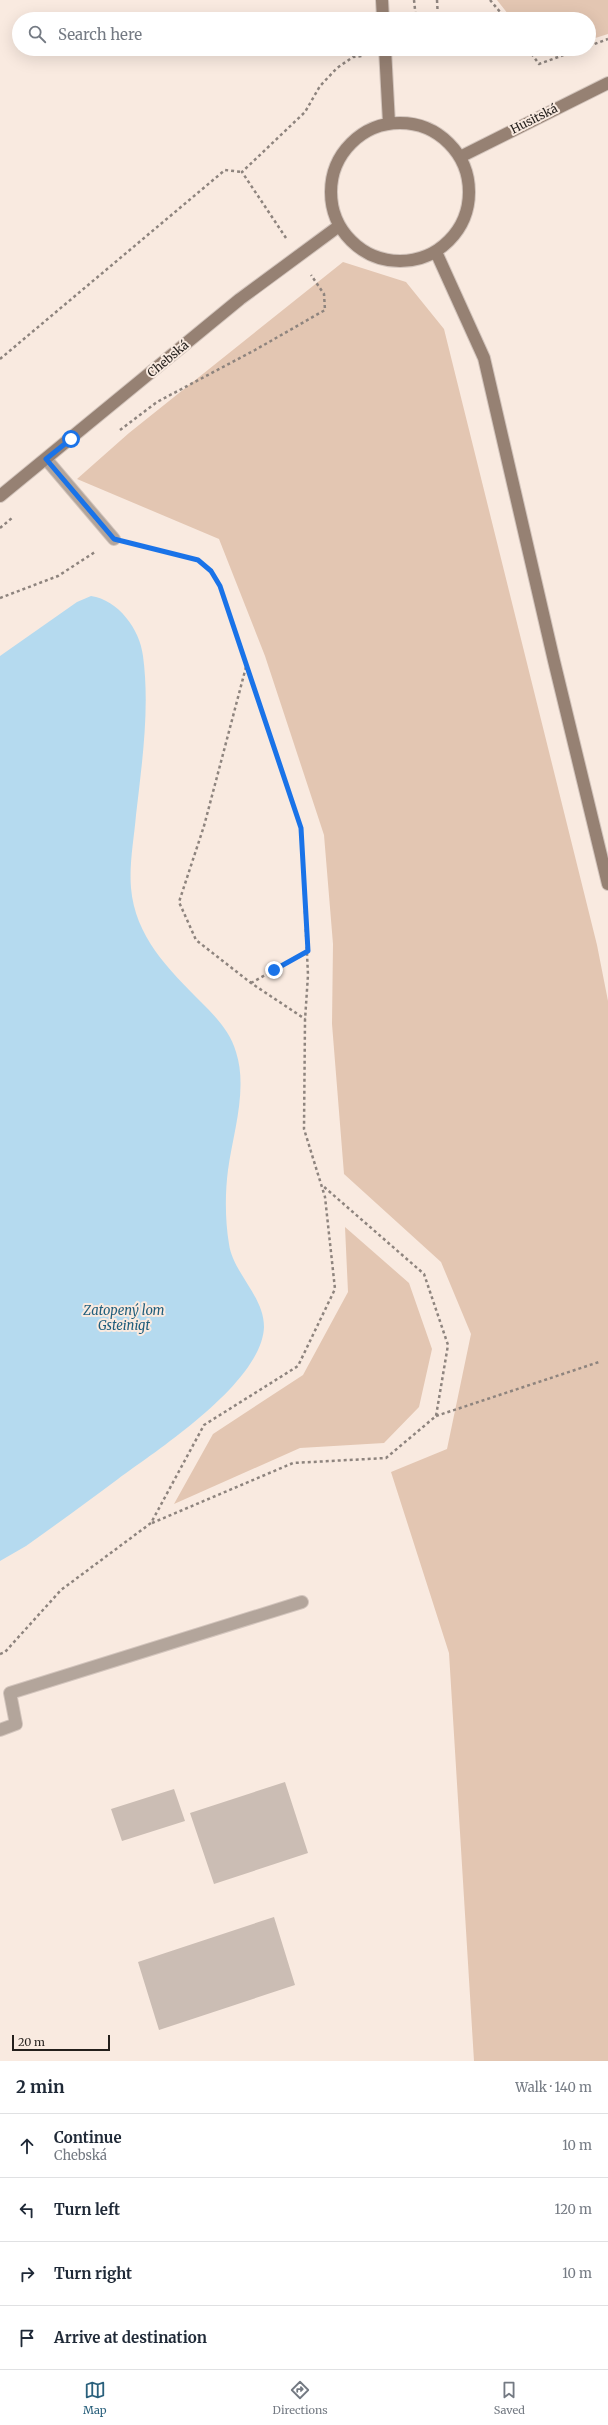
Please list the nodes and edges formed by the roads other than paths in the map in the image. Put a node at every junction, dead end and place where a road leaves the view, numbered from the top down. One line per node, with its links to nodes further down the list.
1 (382, 0): 2 (main road)
2 (383, 12)
3 (385, 56): 5 (main road)
4 (608, 83): 6 (main road, Husitská)
5 (389, 123): 6 (main road); 7 (main road)
6 (460, 157): 8 (main road)
7 (339, 226): 8 (main road); 9 (main road, Chebská)
8 (436, 252): 12 (main road)
9 (46, 459): 10 (main road, Chebská); 11 (lane)
10 (0, 496)
11 (114, 539)
12 (608, 884)
13 (302, 1602): 14 (lane)
14 (0, 1730)

